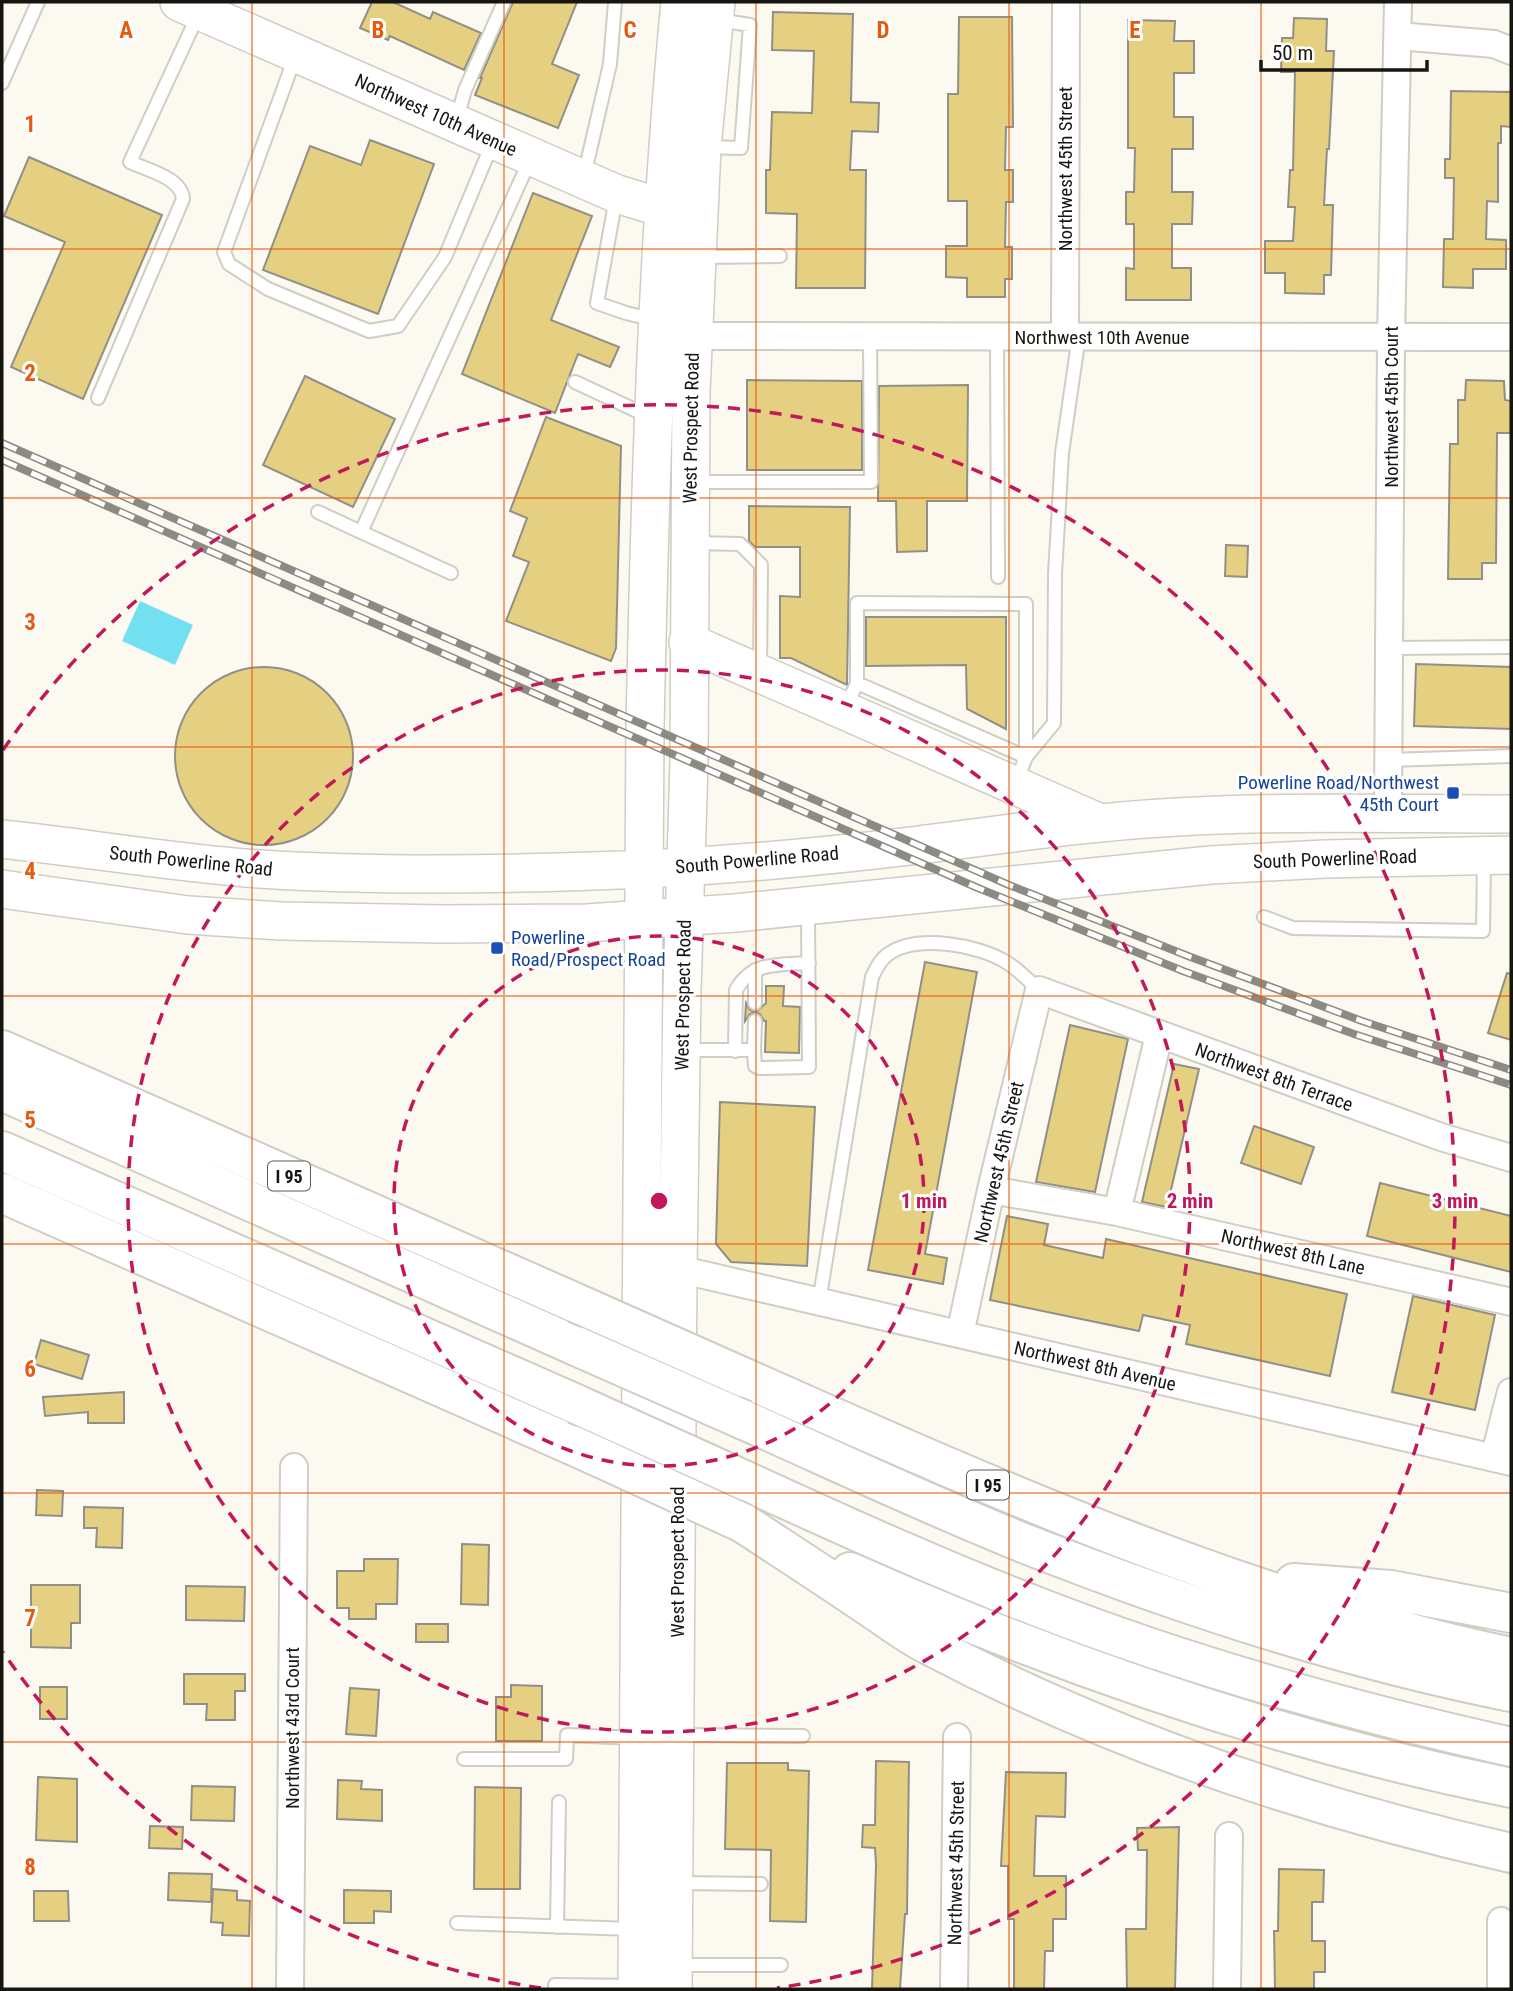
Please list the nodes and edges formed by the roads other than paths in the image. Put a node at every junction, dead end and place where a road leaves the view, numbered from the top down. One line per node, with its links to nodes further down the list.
1 (38, 2): 12 (lane)
2 (504, 2): 13 (lane)
3 (615, 2): 16 (lane)
4 (680, 2): 18 (main road, West Prospect Road)
5 (1066, 2): 24 (street, Northwest 45th Street)
6 (1398, 2): 9 (street, Northwest 45th Court)
7 (189, 6): 11 (main road, Northwest 10th Avenue); 30 (lane)
8 (715, 11): 19 (main road, West Prospect Road)
9 (1398, 36): 10 (street); 28 (street, Northwest 45th Court)
10 (1511, 51)
11 (296, 53): 13 (main road, Northwest 10th Avenue); 14 (lane)
12 (2, 83)
13 (456, 123): 14 (main road, Northwest 10th Avenue)
14 (494, 140): 15 (main road, Northwest 10th Avenue)
15 (532, 157): 16 (main road, Northwest 10th Avenue); 34 (lane)
16 (583, 180): 17 (main road, Northwest 10th Avenue)
17 (617, 194): 18 (main road, Northwest 10th Avenue); 22 (lane)
18 (663, 205): 19 (main road, Northwest 10th Avenue); 22 (main road, West Prospect Road)
19 (699, 207): 21 (main road, West Prospect Road)
20 (779, 256): 21 (lane)
21 (696, 257): 23 (main road, West Prospect Road)
22 (657, 320): 31 (main road, West Prospect Road)
23 (692, 336): 25 (street, Northwest 10th Avenue); 32 (main road, West Prospect Road)
24 (1072, 336): 27 (street, Northwest 10th Avenue); 28 (street, Northwest 10th Avenue); 45 (lane)
25 (870, 337): 27 (street, Northwest 10th Avenue); 32 (lane)
26 (1511, 337): 28 (street, Northwest 10th Avenue)
27 (997, 338): 37 (lane)
28 (1391, 338): 40 (street, Northwest 45th Court)
29 (575, 382): 31 (lane)
30 (98, 398)
31 (653, 418): 52 (main road, West Prospect Road)
32 (689, 482): 35 (main road, West Prospect Road)
33 (318, 512): 34 (lane)
34 (361, 532): 36 (lane)
35 (689, 542): 38 (main road, West Prospect Road); 41 (lane)
36 (451, 573)
37 (998, 577)
38 (688, 642): 41 (main road); 51 (main road, West Prospect Road)
39 (1511, 647): 40 (lane)
40 (1390, 648): 44 (street, Northwest 45th Court)
41 (761, 673): 42 (main road)
42 (850, 697): 45 (main road); 45 (lane)
43 (1511, 756): 44 (lane)
44 (1389, 760): 46 (street, Northwest 45th Court)
45 (1021, 771): 48 (main road)
46 (1388, 813): 47 (main road, South Powerline Road); 48 (main road, South Powerline Road)
47 (1511, 814)
48 (1099, 823): 51 (main road, South Powerline Road)
49 (2, 839): 52 (main road, South Powerline Road)
50 (1498, 855): 54 (main road, South Powerline Road); 56 (lane)
51 (687, 866): 52 (main road, South Powerline Road); 55 (main road, West Prospect Road)
52 (645, 869): 57 (main road, West Prospect Road)
53 (2, 889): 57 (main road, South Powerline Road)
54 (808, 905): 55 (main road, South Powerline Road); 58 (lane)
55 (684, 916): 57 (main road, South Powerline Road); 65 (main road, West Prospect Road)
56 (1264, 917)
57 (644, 919): 89 (main road, West Prospect Road)
58 (809, 963): 59 (lane); 66 (lane)
59 (755, 970): 61 (lane); 67 (lane)
60 (1039, 990): 63 (street, Northwest 8th Terrace); 71 (street, Northwest 45th Street); 75 (lane)
61 (755, 1003)
62 (755, 1021): 66 (lane)
63 (1159, 1035): 70 (street, Northwest 8th Terrace); 73 (street)
64 (2, 1050): 82 (highway, I 95, bridge)
65 (681, 1050): 67 (lane); 74 (main road, West Prospect Road)
66 (754, 1050): 67 (lane)
67 (735, 1051)
68 (2, 1091): 85 (highway, bridge)
69 (2, 1152): 90 (highway, bridge)
70 (1511, 1158)
71 (991, 1189): 73 (street, Northwest 8th Lane); 77 (street, Northwest 45th Street)
72 (2, 1193): 81 (highway, bridge)
73 (1117, 1212): 76 (street, Northwest 8th Lane)
74 (678, 1269): 75 (street, Northwest 8th Avenue); 86 (main road, West Prospect Road)
75 (820, 1302): 77 (street, Northwest 8th Avenue)
76 (1511, 1302)
77 (960, 1335): 79 (street, Northwest 8th Avenue)
78 (1511, 1392): 79 (street)
79 (1503, 1460)
80 (294, 1466): 105 (street, Northwest 43rd Court)
81 (743, 1523): 92 (highway); 95 (highway)
82 (1236, 1579): 83 (highway); 84 (highway, I 95)
83 (1511, 1613)
84 (1511, 1657)
85 (1511, 1692)
86 (675, 1735): 87 (lane); 96 (main road, West Prospect Road)
87 (803, 1736)
88 (957, 1737): 107 (street, Northwest 45th Street)
89 (639, 1738): 91 (lane); 101 (main road, West Prospect Road)
90 (1511, 1747)
91 (464, 1759)
92 (1511, 1788)
93 (559, 1802): 100 (lane)
94 (1229, 1836): 108 (street)
95 (1511, 1853)
96 (674, 1883): 97 (lane); 103 (main road, West Prospect Road)
97 (761, 1884)
98 (1502, 1920): 109 (street)
99 (457, 1923): 100 (lane)
100 (557, 1927): 101 (lane)
101 (637, 1929): 104 (main road, West Prospect Road)
102 (781, 1965): 103 (lane)
103 (673, 1977)
104 (637, 1987): 106 (lane)
105 (290, 1989)
106 (555, 1989)
107 (954, 1989)
108 (1227, 1989)
109 (1501, 1989)

